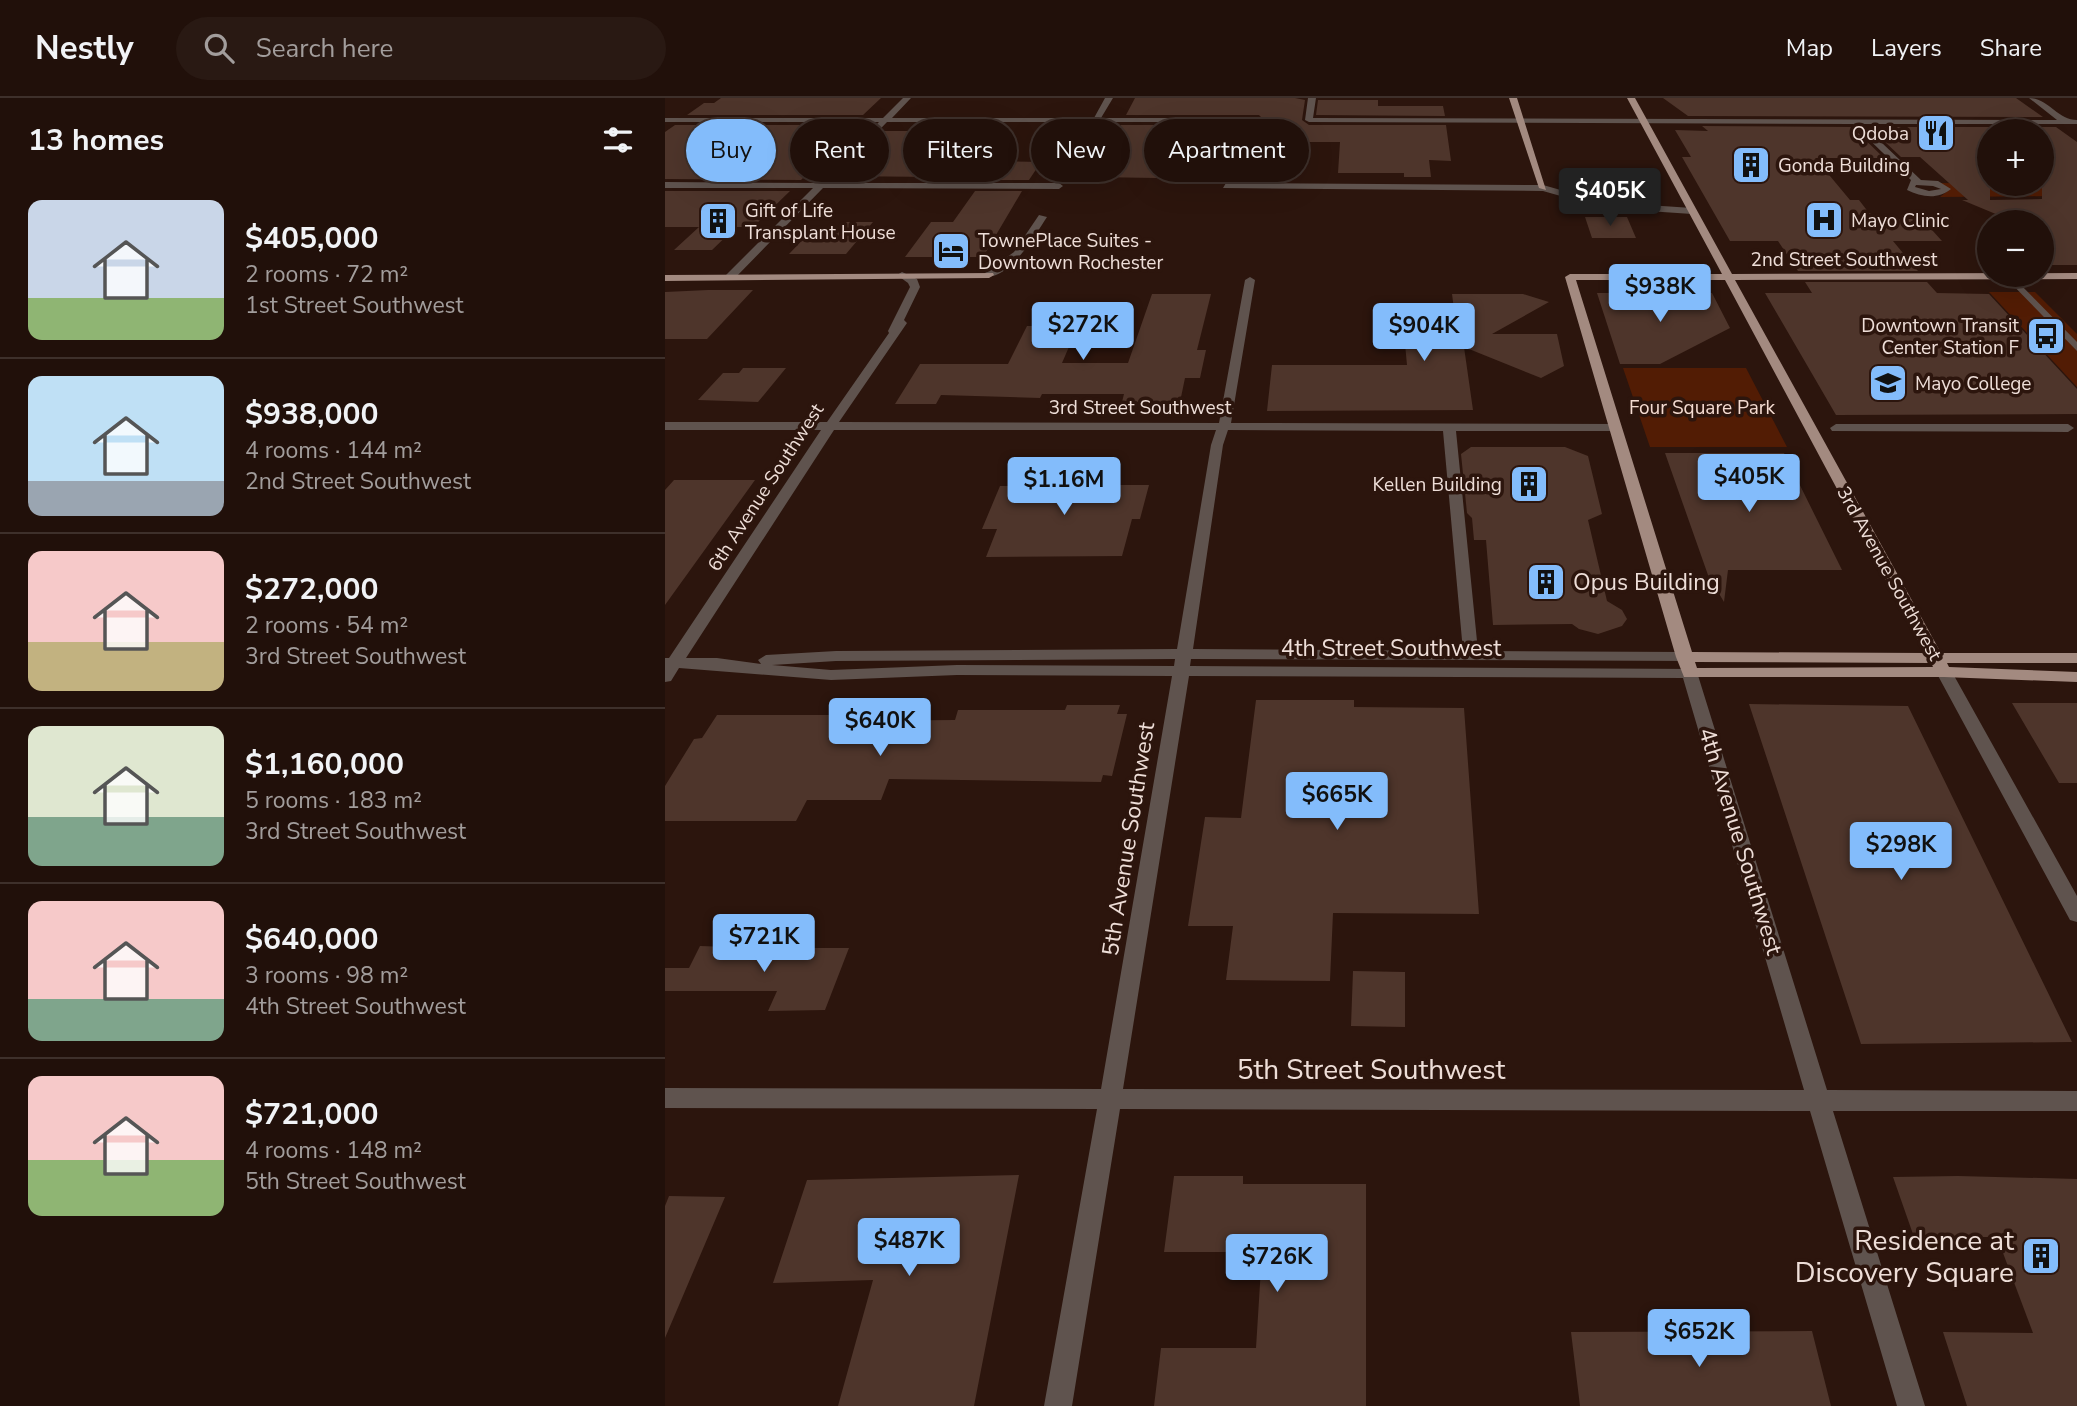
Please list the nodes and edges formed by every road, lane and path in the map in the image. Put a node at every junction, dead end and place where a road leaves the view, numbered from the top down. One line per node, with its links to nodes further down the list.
1 (907, 98): 7 (street)
2 (1109, 98): 8 (street)
3 (1312, 98): 13 (street)
4 (1513, 98): 13 (main road)
5 (1631, 98): 14 (main road, 3rd Avenue Southwest)
6 (2033, 98): 16 (street)
7 (885, 119)
8 (1097, 119)
9 (665, 120): 10 (street)
10 (790, 120)
11 (889, 120): 12 (street)
12 (1031, 120)
13 (1520, 121): 14 (street); 25 (main road)
14 (1643, 121): 15 (street); 26 (main road, 3rd Avenue Southwest)
15 (1855, 121): 16 (street); 20 (street)
16 (2066, 121): 17 (street); 18 (street)
17 (2077, 121)
18 (2077, 130)
19 (823, 182): 22 (street)
20 (1918, 182)
21 (665, 185): 22 (street)
22 (819, 186): 23 (street); 29 (street)
23 (1059, 186)
24 (1226, 186): 25 (street)
25 (1543, 188): 26 (street)
26 (1692, 211): 32 (main road, 3rd Avenue Southwest)
27 (1042, 217): 31 (street)
28 (665, 270): 29 (main road)
29 (733, 274): 30 (main road); 37 (main road)
30 (902, 275): 31 (main road); 42 (street, 6th Avenue Southwest)
31 (989, 275)
32 (1728, 276): 33 (main road, 2nd Street Southwest); 36 (main road, 2nd Street Southwest); 52 (main road, 3rd Avenue Southwest)
33 (1977, 276)
34 (2054, 276): 35 (main road, 2nd Street Southwest)
35 (2077, 276)
36 (1570, 277): 45 (main road, 4th Avenue Southwest)
37 (665, 278)
38 (1250, 280): 43 (street, 5th Avenue Southwest)
39 (2018, 287): 40 (street)
40 (2077, 348)
41 (665, 426): 42 (street, 3rd Street Southwest)
42 (829, 426): 43 (street, 3rd Street Southwest); 53 (street, 6th Avenue Southwest)
43 (1223, 427): 44 (street, 3rd Street Southwest); 50 (street, 5th Avenue Southwest)
44 (1449, 427): 45 (street, 3rd Street Southwest); 48 (street)
45 (1615, 427): 51 (main road, 4th Avenue Southwest)
46 (1836, 428): 47 (street)
47 (2068, 428)
48 (1471, 656): 50 (street, 4th Street Southwest); 51 (street, 4th Street Southwest)
49 (2077, 658): 52 (main road, 4th Street Southwest)
50 (1182, 662): 51 (street, 4th Street Southwest); 53 (street, 4th Street Southwest); 57 (street, 5th Avenue Southwest)
51 (1687, 665): 52 (main road, 4th Street Southwest); 58 (street, 4th Avenue Southwest)
52 (1940, 665): 54 (main road, 4th Street Southwest); 55 (street, 3rd Avenue Southwest)
53 (668, 668)
54 (2077, 677)
55 (2077, 914)
56 (665, 1098): 57 (street, 5th Street Southwest)
57 (1112, 1099): 58 (street, 5th Street Southwest); 60 (street, 5th Avenue Southwest)
58 (1821, 1099): 59 (street, 5th Street Southwest); 61 (street, 4th Avenue Southwest)
59 (2077, 1101)
60 (1058, 1406)
61 (1912, 1406)

